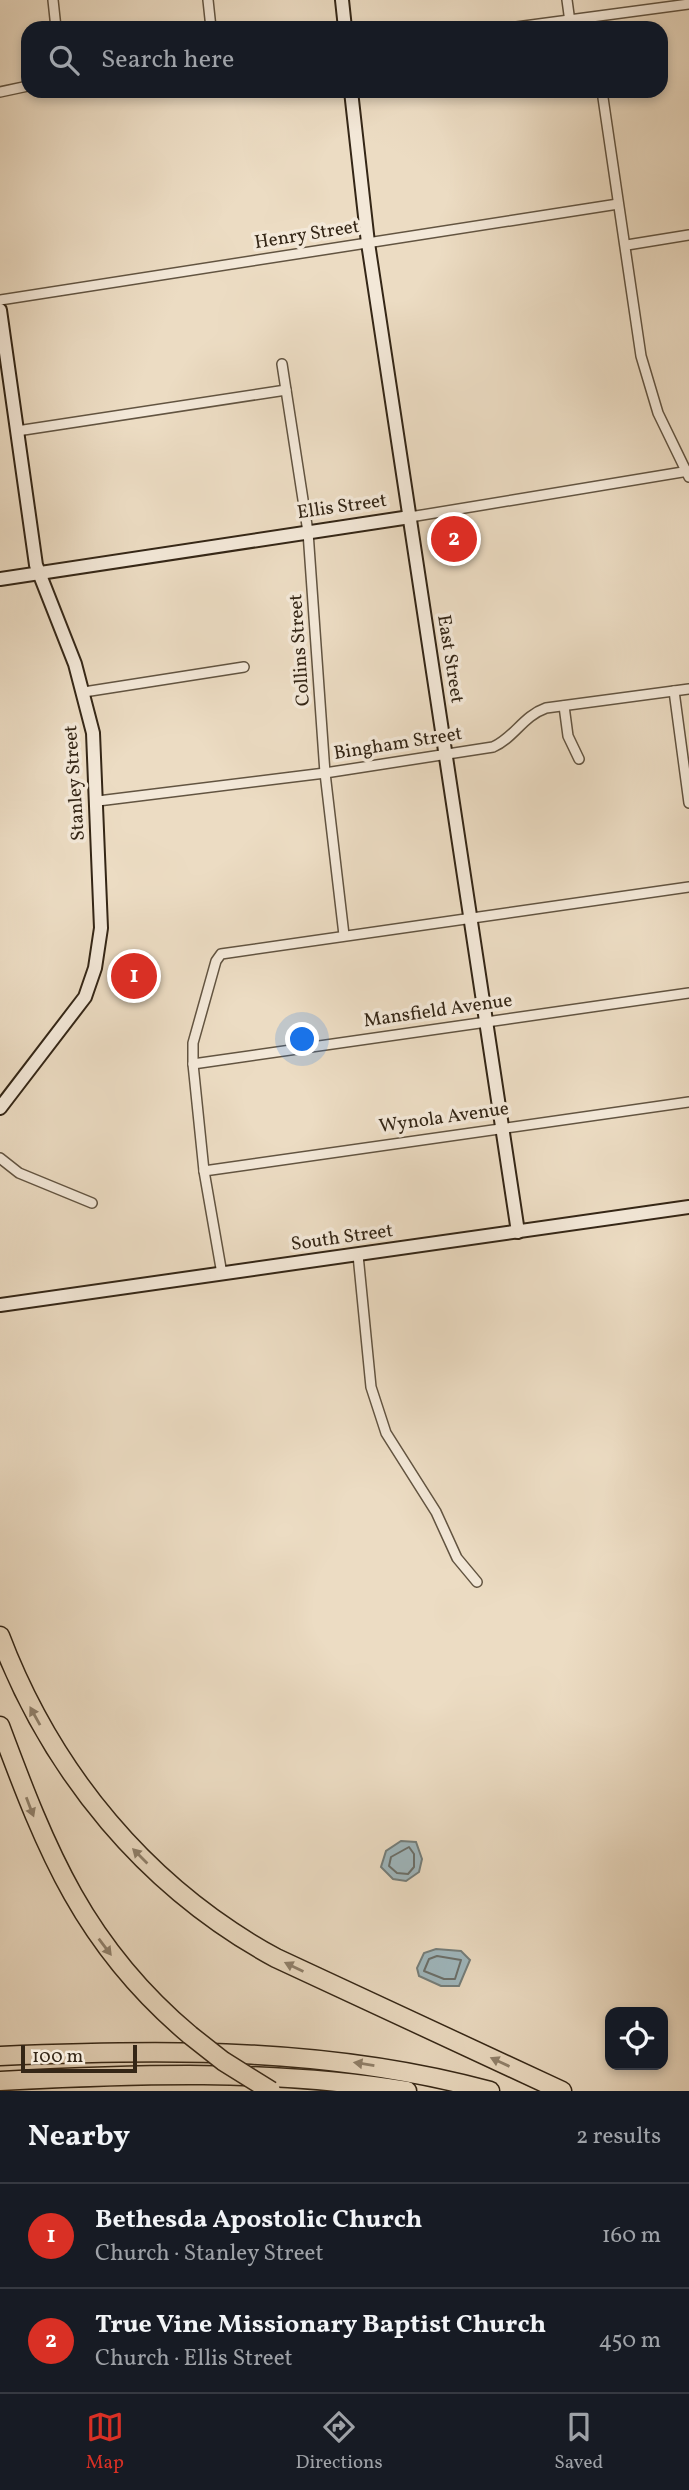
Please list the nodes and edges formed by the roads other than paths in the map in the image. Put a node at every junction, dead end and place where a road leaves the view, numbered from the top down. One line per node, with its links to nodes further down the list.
1 (53, 0): 7 (street)
2 (208, 0): 8 (street)
3 (342, 0): 9 (main road)
4 (567, 0): 10 (street)
5 (667, 4): 6 (street); 11 (street)
6 (689, 4)
7 (55, 21)
8 (210, 21)
9 (344, 21)
10 (570, 21)
11 (604, 21)
12 (21, 88): 13 (street)
13 (0, 92)
14 (352, 98): 18 (main road, East Street)
15 (603, 98): 16 (street)
16 (618, 204): 18 (street, Henry Street); 19 (street)
17 (689, 235): 19 (street)
18 (368, 243): 20 (street, Henry Street); 26 (main road, East Street)
19 (627, 245): 25 (street)
20 (0, 300)
21 (0, 310): 24 (main road, Stanley Street)
22 (282, 364): 23 (street, Collins Street)
23 (286, 390): 24 (street); 27 (street, Collins Street)
24 (17, 431): 28 (main road, Stanley Street)
25 (688, 474): 26 (street, Ellis Street)
26 (410, 517): 27 (main road, Ellis Street); 35 (main road, East Street)
27 (308, 532): 28 (main road, Ellis Street); 37 (street, Collins Street)
28 (38, 573): 29 (main road, Ellis Street); 33 (main road, Stanley Street)
29 (0, 579)
30 (244, 667): 33 (street)
31 (689, 689): 32 (street, Bingham Street)
32 (674, 691): 34 (street, Bingham Street); 39 (street)
33 (84, 692): 38 (main road, Stanley Street)
34 (564, 706): 35 (street, Bingham Street); 36 (street)
35 (446, 754): 37 (street, Bingham Street); 41 (main road, East Street)
36 (579, 759)
37 (325, 773): 38 (street, Bingham Street); 42 (street, Collins Street)
38 (98, 802): 47 (main road, Stanley Street)
39 (689, 803)
40 (689, 887): 41 (street)
41 (470, 917): 42 (street); 44 (main road, East Street)
42 (344, 935): 45 (street)
43 (689, 993): 44 (street, Mansfield Avenue)
44 (486, 1022): 45 (street, Mansfield Avenue); 48 (main road, East Street)
45 (192, 1064): 50 (street)
46 (689, 1102): 48 (street, Wynola Avenue)
47 (0, 1108)
48 (502, 1127): 50 (street, Wynola Avenue); 53 (main road, East Street)
49 (0, 1158): 51 (street)
50 (204, 1171): 55 (street)
51 (92, 1203)
52 (689, 1207): 53 (main road, South Street)
53 (518, 1232): 54 (main road, South Street)
54 (358, 1255): 55 (main road, South Street); 57 (street)
55 (222, 1274): 56 (main road, South Street)
56 (0, 1305)
57 (477, 1582)
58 (0, 1636): 65 (highway, one-way to 58)
59 (0, 1726): 62 (highway, one-way to 62, bridge)
60 (1, 2056): 64 (highway, one-way to 60)
61 (0, 2081): 63 (highway)
62 (272, 2091)
63 (407, 2091)
64 (490, 2091)
65 (562, 2091)

